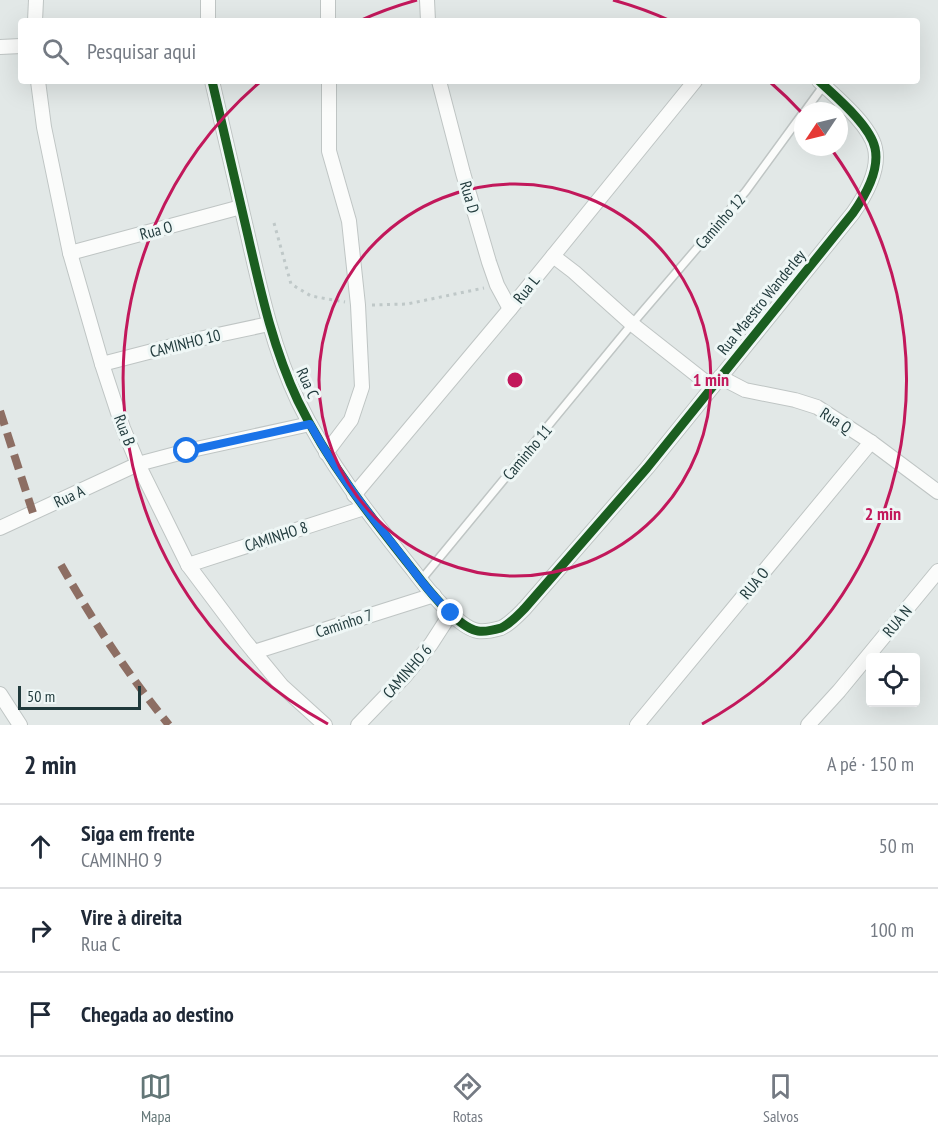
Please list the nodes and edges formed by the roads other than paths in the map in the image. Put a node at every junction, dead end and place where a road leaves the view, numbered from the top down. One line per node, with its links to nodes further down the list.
1 (36, 0): 5 (street)
2 (208, 0): 6 (street)
3 (328, 0): 7 (street)
4 (427, 0): 8 (street)
5 (35, 18)
6 (208, 18)
7 (328, 18)
8 (428, 18)
9 (18, 46): 10 (street)
10 (0, 47)
11 (38, 84): 21 (street, Rua B)
12 (213, 84): 20 (street, Rua C)
13 (329, 84): 30 (street)
14 (440, 84): 23 (street, Rua D)
15 (693, 84): 22 (street, Rua L)
16 (820, 84): 18 (lane, Caminho 12)
17 (822, 84): 27 (street, Rua Maestro Wanderley)
18 (810, 102)
19 (794, 126): 25 (lane, Caminho 12)
20 (241, 207): 21 (street, Rua O); 24 (street, Rua C)
21 (70, 253): 26 (street, Rua B)
22 (553, 256): 23 (street, Rua L); 25 (street, Rua Q)
23 (510, 309): 33 (street, Rua L)
24 (269, 324): 26 (street, CAMINHO 10); 28 (street, Rua C)
25 (632, 324): 27 (street, Rua Q); 38 (lane, Caminho 11)
26 (102, 364): 31 (street, Rua B)
27 (716, 382): 29 (street, Rua Q); 41 (street, Rua Maestro Wanderley)
28 (310, 424): 30 (street, Rua C); 31 (street, Rua A)
29 (871, 442): 32 (street, Rua Q); 47 (street, RUA O)
30 (326, 453): 33 (street, Rua C)
31 (138, 464): 35 (street, Rua A); 36 (street, Rua B)
32 (938, 492)
33 (354, 495): 34 (street, Rua C)
34 (364, 508): 36 (street, CAMINHO 8); 38 (street, Rua C)
35 (0, 528)
36 (188, 566): 42 (street, Rua B)
37 (938, 571): 48 (street, RUA N)
38 (421, 580): 39 (street, Rua C)
39 (434, 595): 40 (street, Rua C); 42 (street, Caminho 7)
40 (451, 613): 41 (street, Rua C); 46 (street, CAMINHO 6)
41 (489, 631)
42 (254, 652): 45 (street, Rua B)
43 (0, 694): 44 (street)
44 (20, 725)
45 (325, 725)
46 (358, 725)
47 (637, 725)
48 (808, 725)

